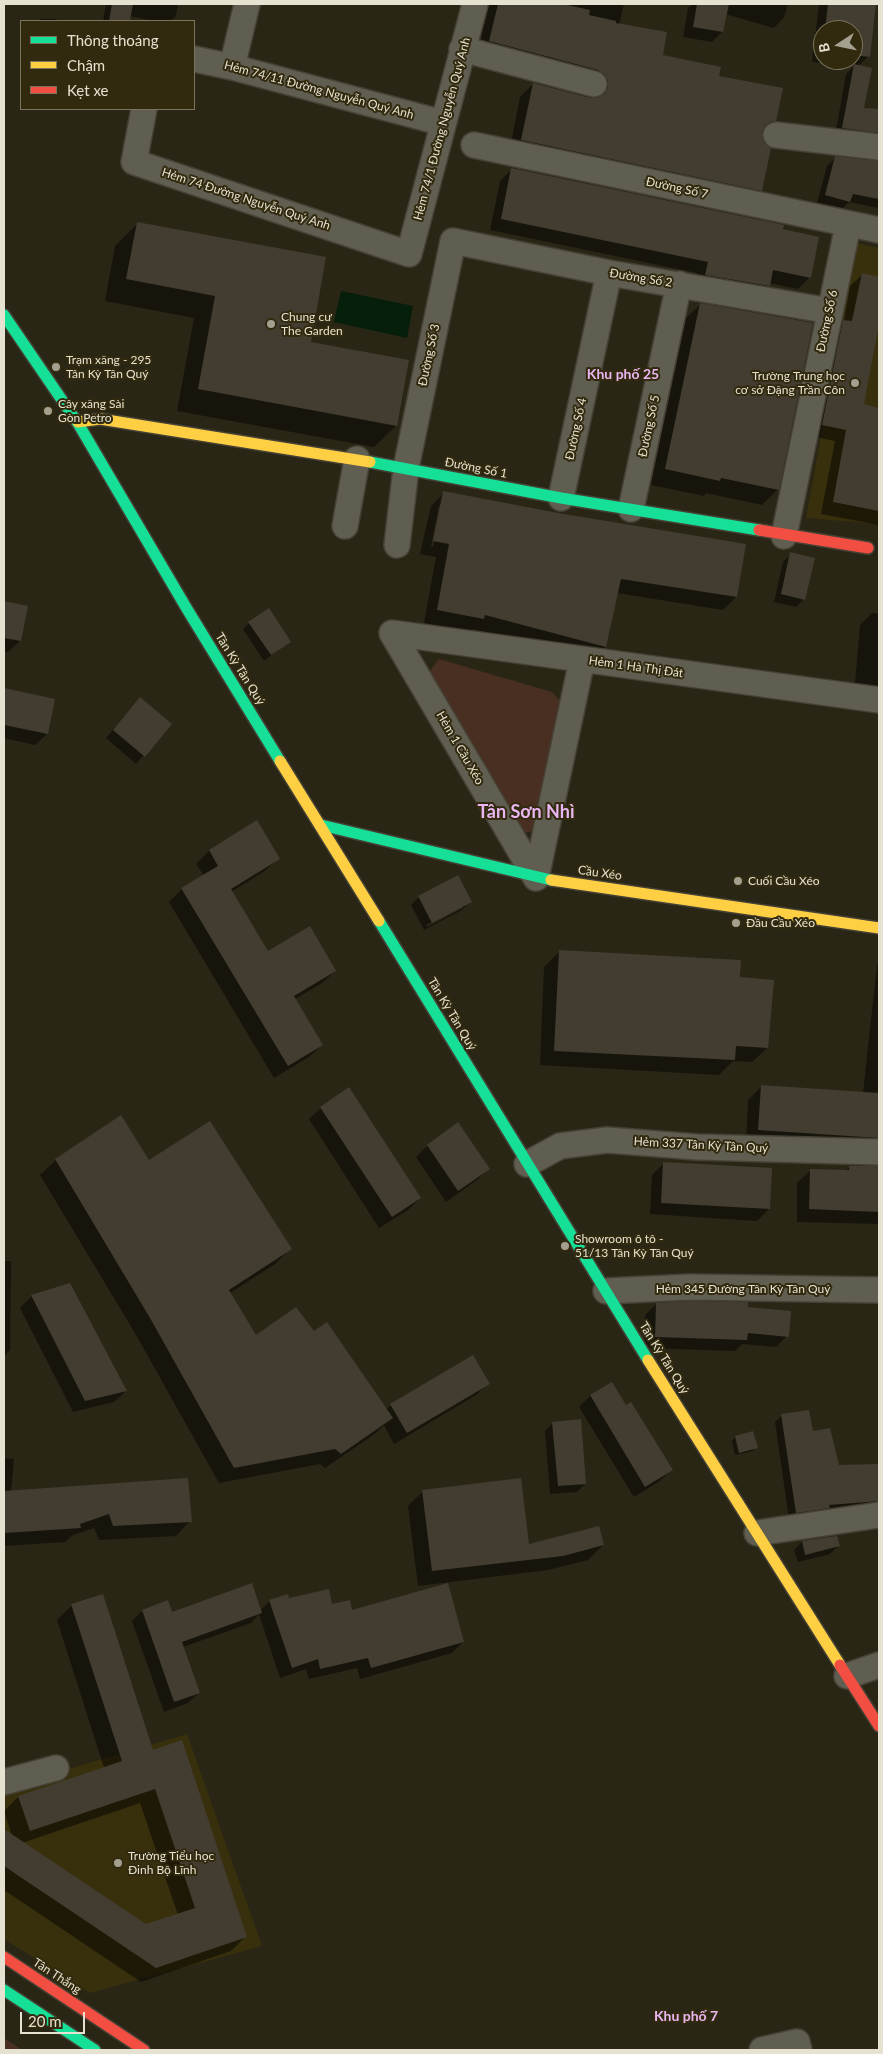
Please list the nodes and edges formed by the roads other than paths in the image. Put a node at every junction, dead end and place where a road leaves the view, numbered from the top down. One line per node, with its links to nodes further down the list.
1 (247, 4): 5 (street)
2 (475, 4): 3 (street, Hẻm 74/1 Đường Nguyễn Quý Anh)
3 (462, 49): 6 (street); 8 (street, Hẻm 74/1 Đường Nguyễn Quý Anh)
4 (195, 59): 5 (street, Hẻm 74/11 Đường Nguyễn Quý Anh)
5 (232, 67): 8 (street, Hẻm 74/11 Đường Nguyễn Quý Anh)
6 (594, 84)
7 (144, 110): 15 (street, Hẻm 74 Đường Nguyễn Quý Anh)
8 (443, 123): 15 (street, Hẻm 74/1 Đường Nguyễn Quý Anh)
9 (776, 135): 11 (street)
10 (474, 145): 12 (street, Đường Số 7)
11 (879, 147)
12 (848, 225): 13 (street, Đường Số 7); 18 (street, Đường Số 6)
13 (879, 230)
14 (453, 242): 16 (street, Đường Số 2); 22 (street, Đường Số 3)
15 (409, 254)
16 (609, 273): 17 (street, Đường Số 2); 23 (street, Đường Số 4)
17 (679, 284): 18 (street, Đường Số 2); 24 (street, Đường Số 5)
18 (830, 312): 26 (street, Đường Số 6)
19 (4, 315): 20 (main road, Tân Kỳ Tân Quý)
20 (78, 422): 21 (main road, Đường Số 1); 32 (main road, Tân Kỳ Tân Quý)
21 (357, 459): 22 (main road, Đường Số 1); 25 (street)
22 (406, 468): 23 (main road, Đường Số 1); 27 (street, Đường Số 3)
23 (561, 498): 24 (main road, Đường Số 1)
24 (631, 509): 26 (main road, Đường Số 1)
25 (345, 526)
26 (784, 536): 28 (main road, Đường Số 1)
27 (397, 545)
28 (868, 548)
29 (392, 633): 30 (street, Hẻm 1 Hà Thị Đát); 33 (street, Hẻm 1 Cầu Xéo)
30 (582, 660): 31 (street, Hẻm 1 Hà Thị Đát); 33 (street)
31 (879, 700)
32 (321, 825): 33 (main road, Cầu Xéo); 36 (main road, Tân Kỳ Tân Quý)
33 (536, 878): 34 (main road, Cầu Xéo)
34 (879, 928)
35 (879, 1152): 36 (street, Hẻm 337 Tân Kỳ Tân Quý)
36 (527, 1164): 38 (main road, Tân Kỳ Tân Quý)
37 (879, 1290): 38 (street, Hẻm 345 Đường Tân Kỳ Tân Quý)
38 (606, 1291): 40 (main road, Tân Kỳ Tân Quý)
39 (879, 1515): 40 (street)
40 (757, 1533): 42 (main road, Tân Kỳ Tân Quý)
41 (879, 1665): 42 (street)
42 (847, 1676): 43 (main road, Tân Kỳ Tân Quý)
43 (879, 1726)
44 (56, 1768): 45 (street)
45 (4, 1782)
46 (4, 1957): 49 (main road, Tân Thắng)
47 (4, 1990): 48 (main road)
48 (96, 2050)
49 (144, 2050)
50 (762, 2050): 51 (street)
51 (799, 2050)

